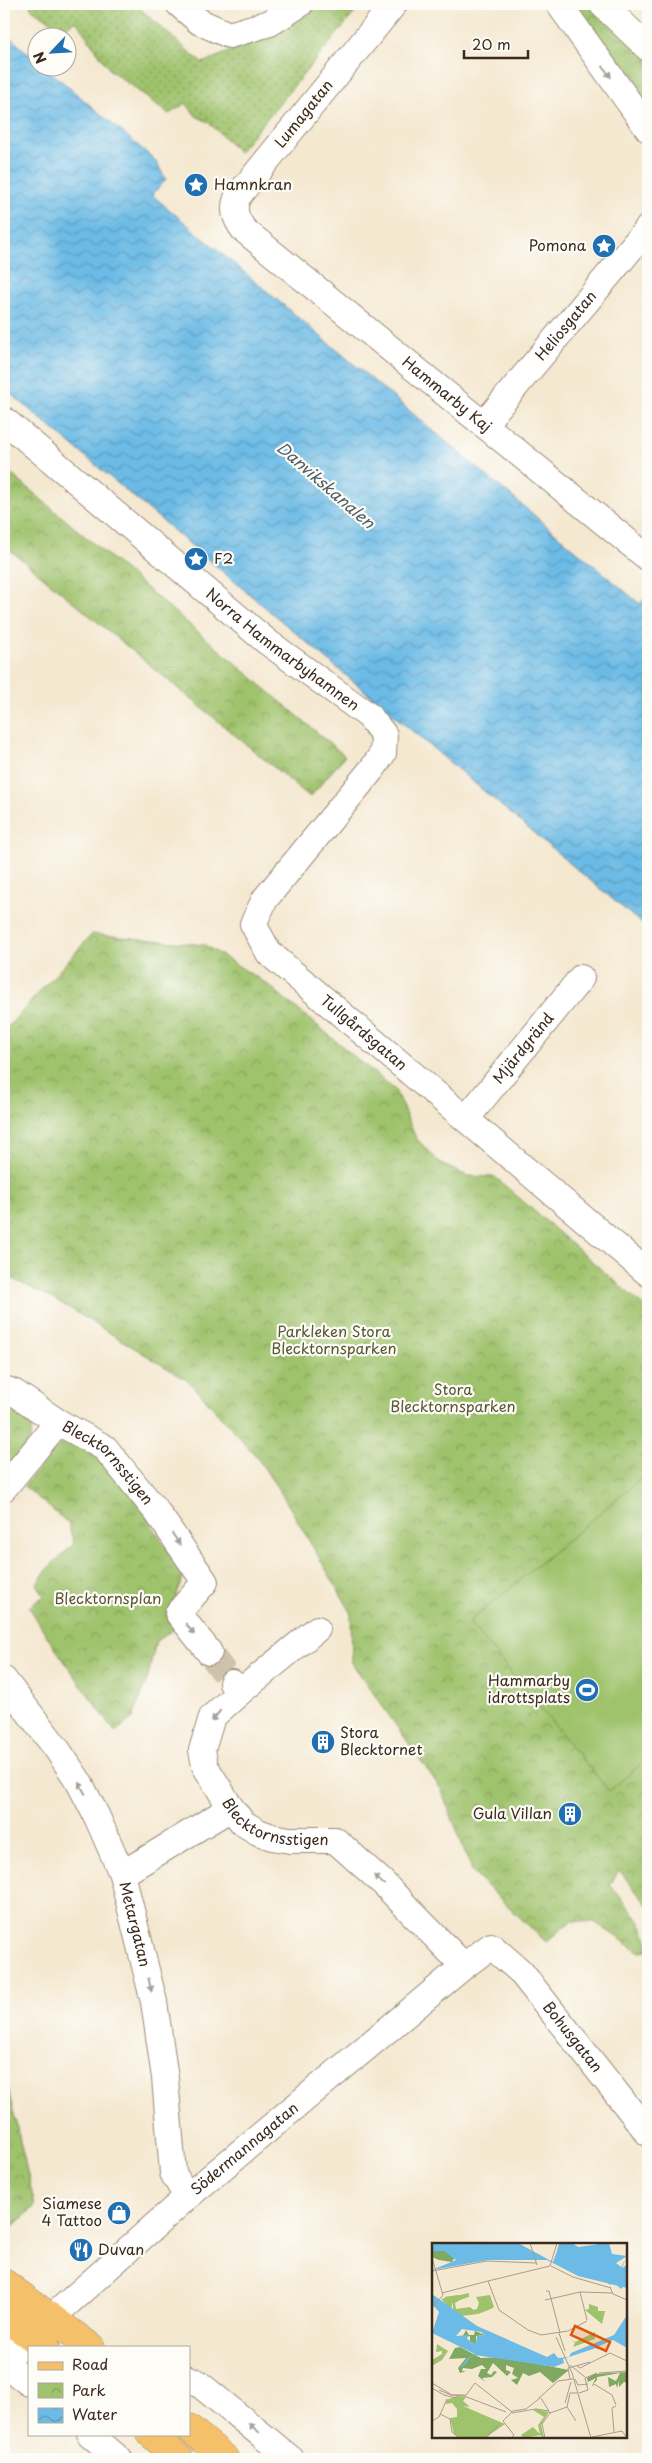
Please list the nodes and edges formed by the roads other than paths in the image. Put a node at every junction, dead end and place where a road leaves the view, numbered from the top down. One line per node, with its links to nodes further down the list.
1 (179, 4): 2 (street)
2 (300, 4)
3 (394, 4): 9 (street, Lumagatan)
4 (559, 4): 7 (street, one-way to 7)
5 (602, 4): 6 (street)
6 (648, 48)
7 (648, 129)
8 (648, 228): 11 (street, Heliosgatan)
9 (244, 230): 11 (street, Hammarby Kaj)
10 (4, 420): 13 (street, Norra Hammarbyhamnen)
11 (484, 424): 12 (street, Hammarby Kaj)
12 (645, 551)
13 (383, 753): 15 (street, Tullgårdsgatan)
14 (582, 978): 15 (street, Mjärdgränd)
15 (466, 1119): 16 (street, Tullgårdsgatan)
16 (648, 1273)
17 (4, 1389): 18 (street, Blecktornsstigen)
18 (58, 1422): 19 (street); 21 (street, Blecktornsstigen, one-way to 21)
19 (4, 1488)
20 (317, 1629): 23 (street, Blecktornsstigen, one-way to 23)
21 (209, 1652)
22 (4, 1680): 24 (street, Metargatan, one-way to 22)
23 (231, 1808): 24 (street); 26 (street, Blecktornsstigen, one-way to 23)
24 (122, 1874): 28 (street, Metargatan, one-way to 28)
25 (491, 1946): 26 (street, Södermannagatan); 27 (street, Bohusgatan)
26 (464, 1966): 28 (street, Södermannagatan)
27 (648, 2133)
28 (187, 2197): 30 (street, Södermannagatan)
29 (4, 2283): 30 (main road)
30 (52, 2316): 32 (street, Södermannagatan); 33 (main road)
31 (4, 2317): 32 (main road)
32 (38, 2341)
33 (90, 2346)
34 (28, 2347): 35 (street, Södermannagatan)
35 (4, 2362): 37 (street)
36 (190, 2379): 44 (street, one-way to 36)
37 (28, 2382)
38 (190, 2429): 43 (main road)
39 (92, 2436): 41 (street)
40 (153, 2436): 42 (main road)
41 (119, 2459)
42 (180, 2459)
43 (226, 2459)
44 (291, 2459)

